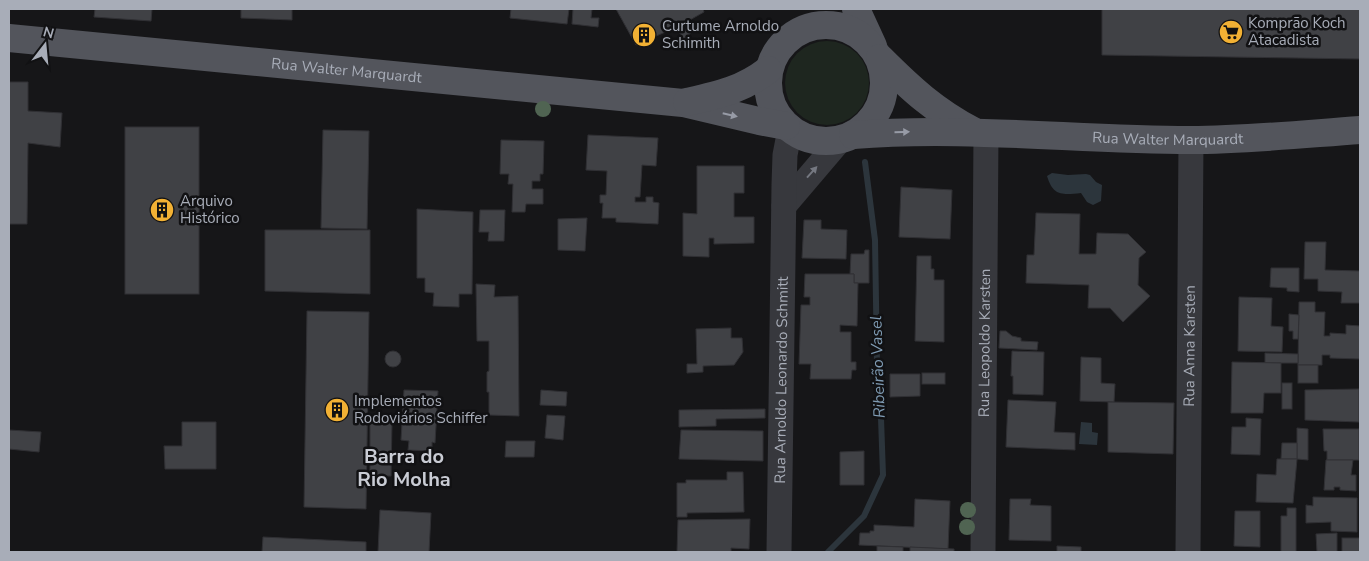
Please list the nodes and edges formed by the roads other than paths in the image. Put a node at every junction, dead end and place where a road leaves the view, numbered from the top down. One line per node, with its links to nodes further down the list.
1 (803, 9): 4 (main road)
2 (856, 9): 5 (main road)
3 (9, 38): 7 (main road, Rua Walter Marquardt)
4 (791, 38): 5 (main road); 6 (main road)
5 (876, 52): 10 (main road, Rua Walter Marquardt); 11 (main road)
6 (768, 70): 7 (main road, Rua Walter Marquardt); 8 (main road)
7 (683, 103): 8 (main road, Rua Walter Marquardt, one-way to 8)
8 (788, 127): 11 (main road); 13 (street, Rua Arnoldo Leonardo Schmitt)
9 (1360, 130): 12 (main road, Rua Walter Marquardt)
10 (980, 133): 11 (main road, Rua Walter Marquardt, one-way to 10); 12 (main road, Rua Walter Marquardt); 15 (street, Rua Leopoldo Karsten)
11 (847, 137): 13 (street, one-way to 11)
12 (1191, 140): 16 (street, Rua Anna Karsten)
13 (784, 206): 14 (street, Rua Arnoldo Leonardo Schmitt)
14 (779, 552)
15 (983, 552)
16 (1188, 552)

